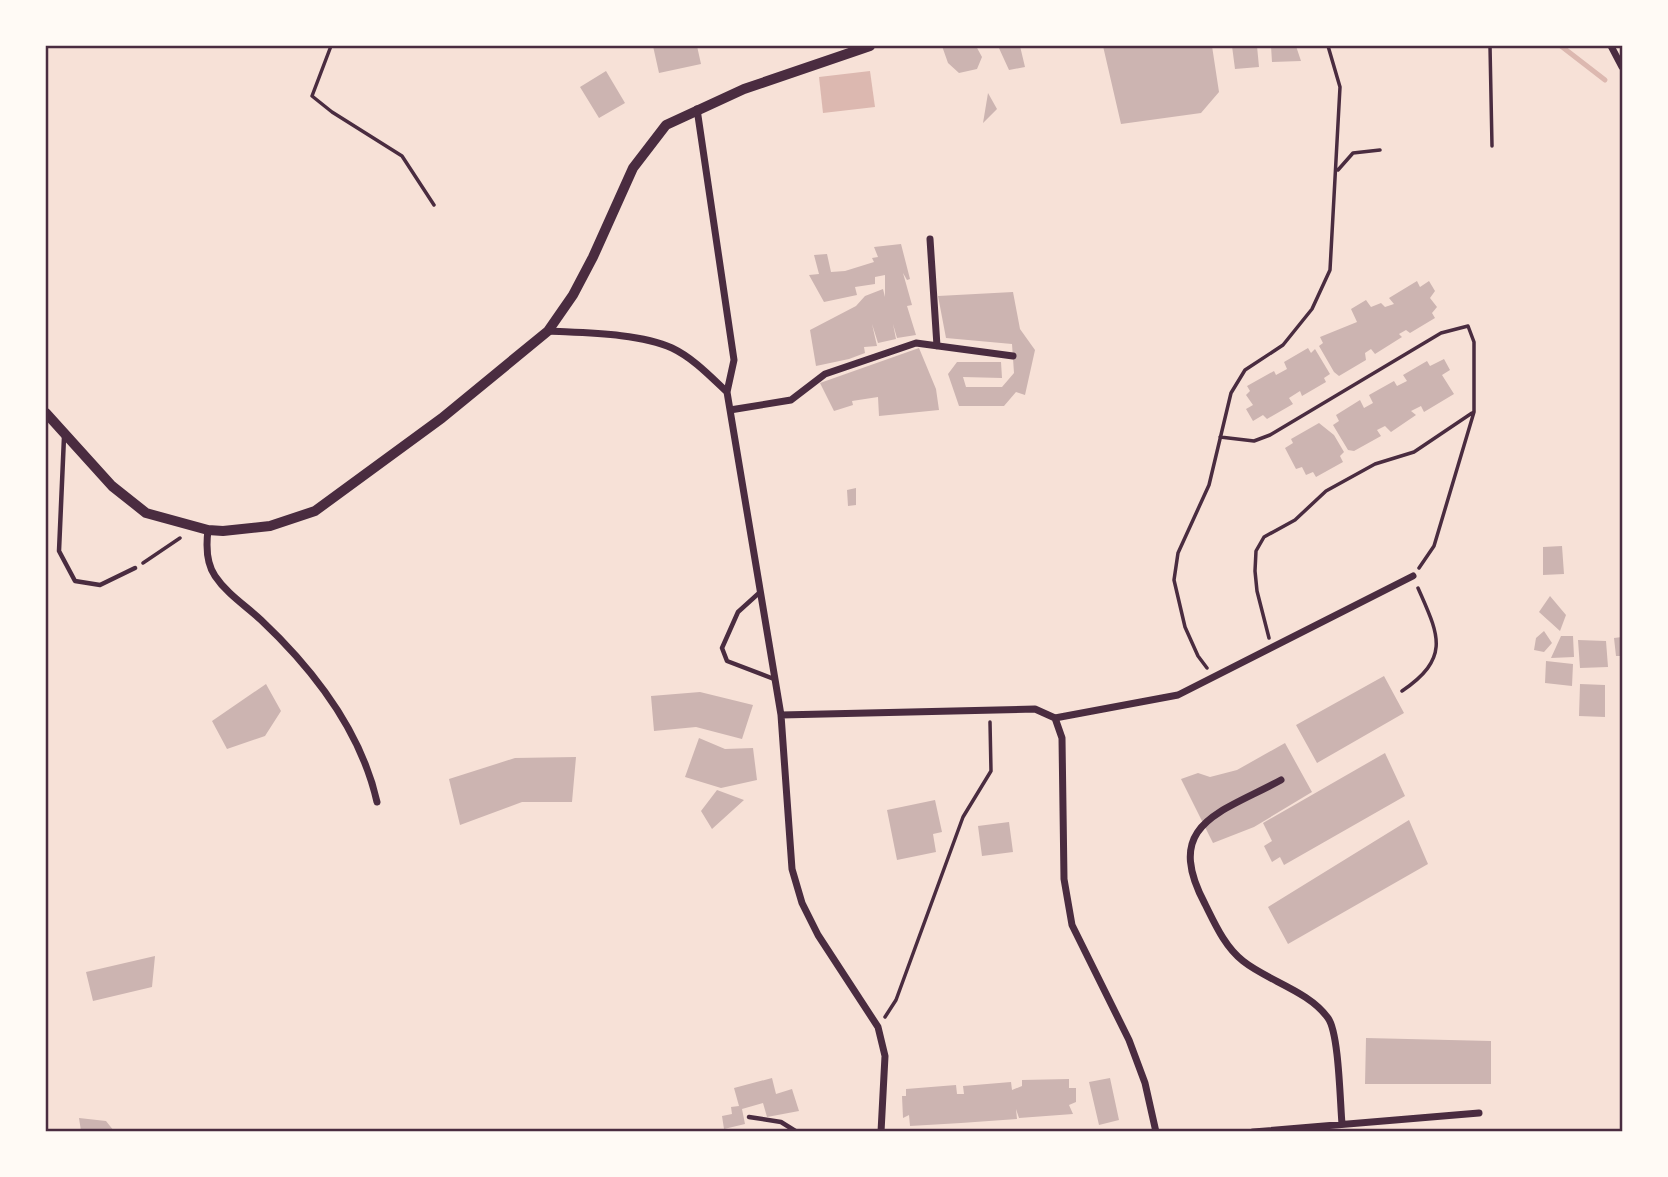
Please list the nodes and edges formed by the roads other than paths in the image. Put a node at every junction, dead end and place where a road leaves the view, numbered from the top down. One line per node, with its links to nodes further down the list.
1 (870, 46): 4 (street)
2 (1611, 46): 3 (street)
3 (1622, 67)
4 (697, 109): 6 (street); 9 (street)
5 (930, 239): 7 (street)
6 (548, 331): 9 (street); 13 (street)
7 (937, 346): 8 (street); 10 (street)
8 (1013, 356)
9 (727, 392): 10 (street)
10 (730, 410): 16 (street)
11 (46, 413): 12 (street)
12 (64, 432): 13 (street); 14 (lane)
13 (208, 530): 21 (street)
14 (135, 568)
15 (1413, 576): 19 (street)
16 (759, 593): 17 (street); 17 (lane)
17 (775, 679): 18 (street)
18 (781, 715): 19 (street); 26 (street)
19 (1055, 718): 27 (street)
20 (1281, 780): 24 (street)
21 (377, 802)
22 (1479, 1113): 24 (street)
23 (749, 1117): 25 (lane)
24 (1342, 1124): 28 (street)
25 (797, 1132)
26 (881, 1132)
27 (1156, 1132)
28 (1253, 1132)

